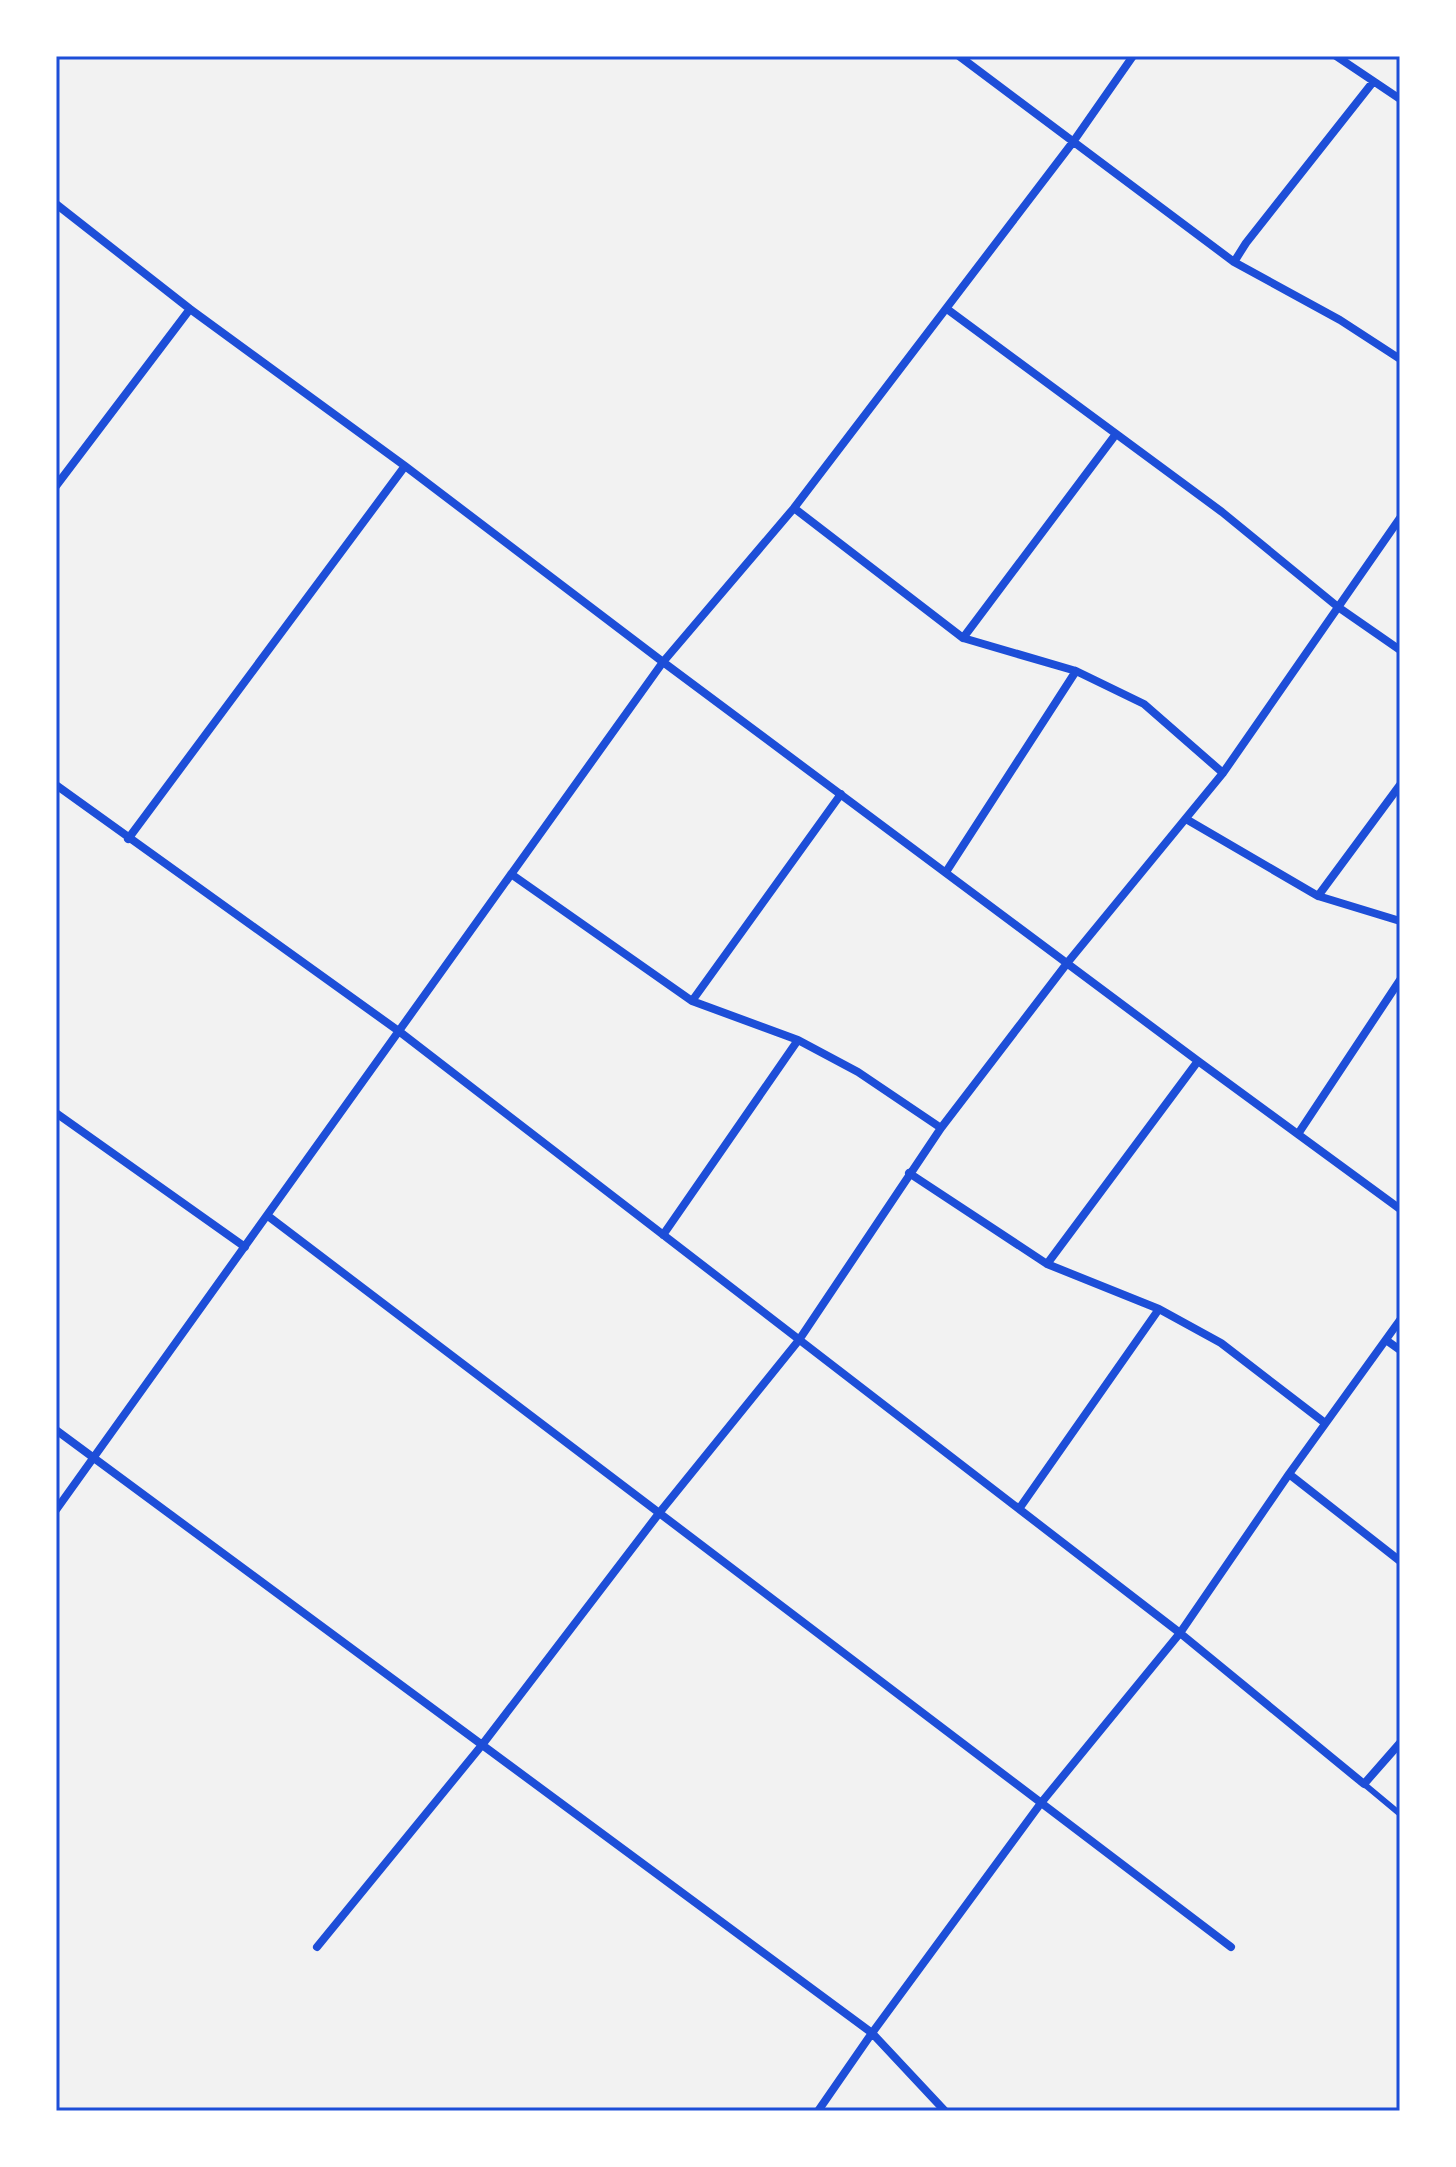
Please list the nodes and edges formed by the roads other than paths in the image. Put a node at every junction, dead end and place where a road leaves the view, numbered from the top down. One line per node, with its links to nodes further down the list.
1 (959, 56): 6 (street)
2 (1133, 56): 6 (street)
3 (1336, 56): 4 (street)
4 (1373, 82): 5 (street); 8 (street)
5 (1400, 99)
6 (1073, 142): 8 (street); 10 (street)
7 (56, 204): 9 (street)
8 (1234, 262): 11 (street)
9 (190, 309): 13 (street); 14 (street)
10 (947, 309): 12 (street); 15 (street)
11 (1400, 359)
12 (1116, 434): 17 (street); 18 (street)
13 (405, 466): 20 (street); 27 (street)
14 (56, 486)
15 (794, 508): 18 (street); 20 (street)
16 (1400, 518): 17 (street)
17 (1338, 607): 19 (street); 22 (street)
18 (963, 638): 21 (street)
19 (1400, 650)
20 (663, 662): 25 (street); 29 (street)
21 (1076, 671): 22 (street); 28 (street)
22 (1223, 773): 26 (street)
23 (56, 785): 27 (street)
24 (1400, 785): 30 (street)
25 (841, 794): 28 (street); 34 (street)
26 (1186, 819): 30 (street); 32 (street)
27 (128, 839): 35 (street)
28 (946, 872): 32 (street)
29 (511, 874): 34 (street); 35 (street)
30 (1318, 896): 31 (street)
31 (1400, 921)
32 (1068, 962): 37 (street); 39 (street)
33 (1400, 980): 40 (street)
34 (692, 1001): 36 (street)
35 (400, 1032): 43 (street); 44 (street)
36 (798, 1040): 39 (street); 44 (street)
37 (1198, 1061): 40 (street); 46 (street)
38 (56, 1113): 45 (street)
39 (941, 1128): 41 (street)
40 (1298, 1134): 42 (street)
41 (909, 1173): 46 (street); 49 (street)
42 (1400, 1209)
43 (268, 1216): 45 (street); 58 (street)
44 (663, 1235): 49 (street)
45 (245, 1247): 54 (street)
46 (1047, 1264): 47 (street)
47 (1159, 1309): 52 (street); 56 (street)
48 (1400, 1320): 50 (street)
49 (799, 1340): 56 (street); 58 (street)
50 (1386, 1340): 51 (street); 52 (street)
51 (1400, 1350)
52 (1325, 1423): 55 (street)
53 (56, 1430): 54 (street)
54 (95, 1459): 57 (street); 62 (street)
55 (1289, 1474): 59 (street); 60 (street)
56 (1019, 1509): 60 (street)
57 (56, 1510)
58 (660, 1512): 62 (street); 64 (street)
59 (1400, 1561)
60 (1180, 1633): 63 (street); 64 (street)
61 (1400, 1743): 63 (street)
62 (482, 1745): 66 (street); 68 (street)
63 (1364, 1784): 65 (lane)
64 (1041, 1803): 67 (street); 68 (street)
65 (1400, 1814)
66 (317, 1947)
67 (1231, 1947)
68 (872, 2033): 69 (street); 70 (street)
69 (818, 2111)
70 (945, 2111)

